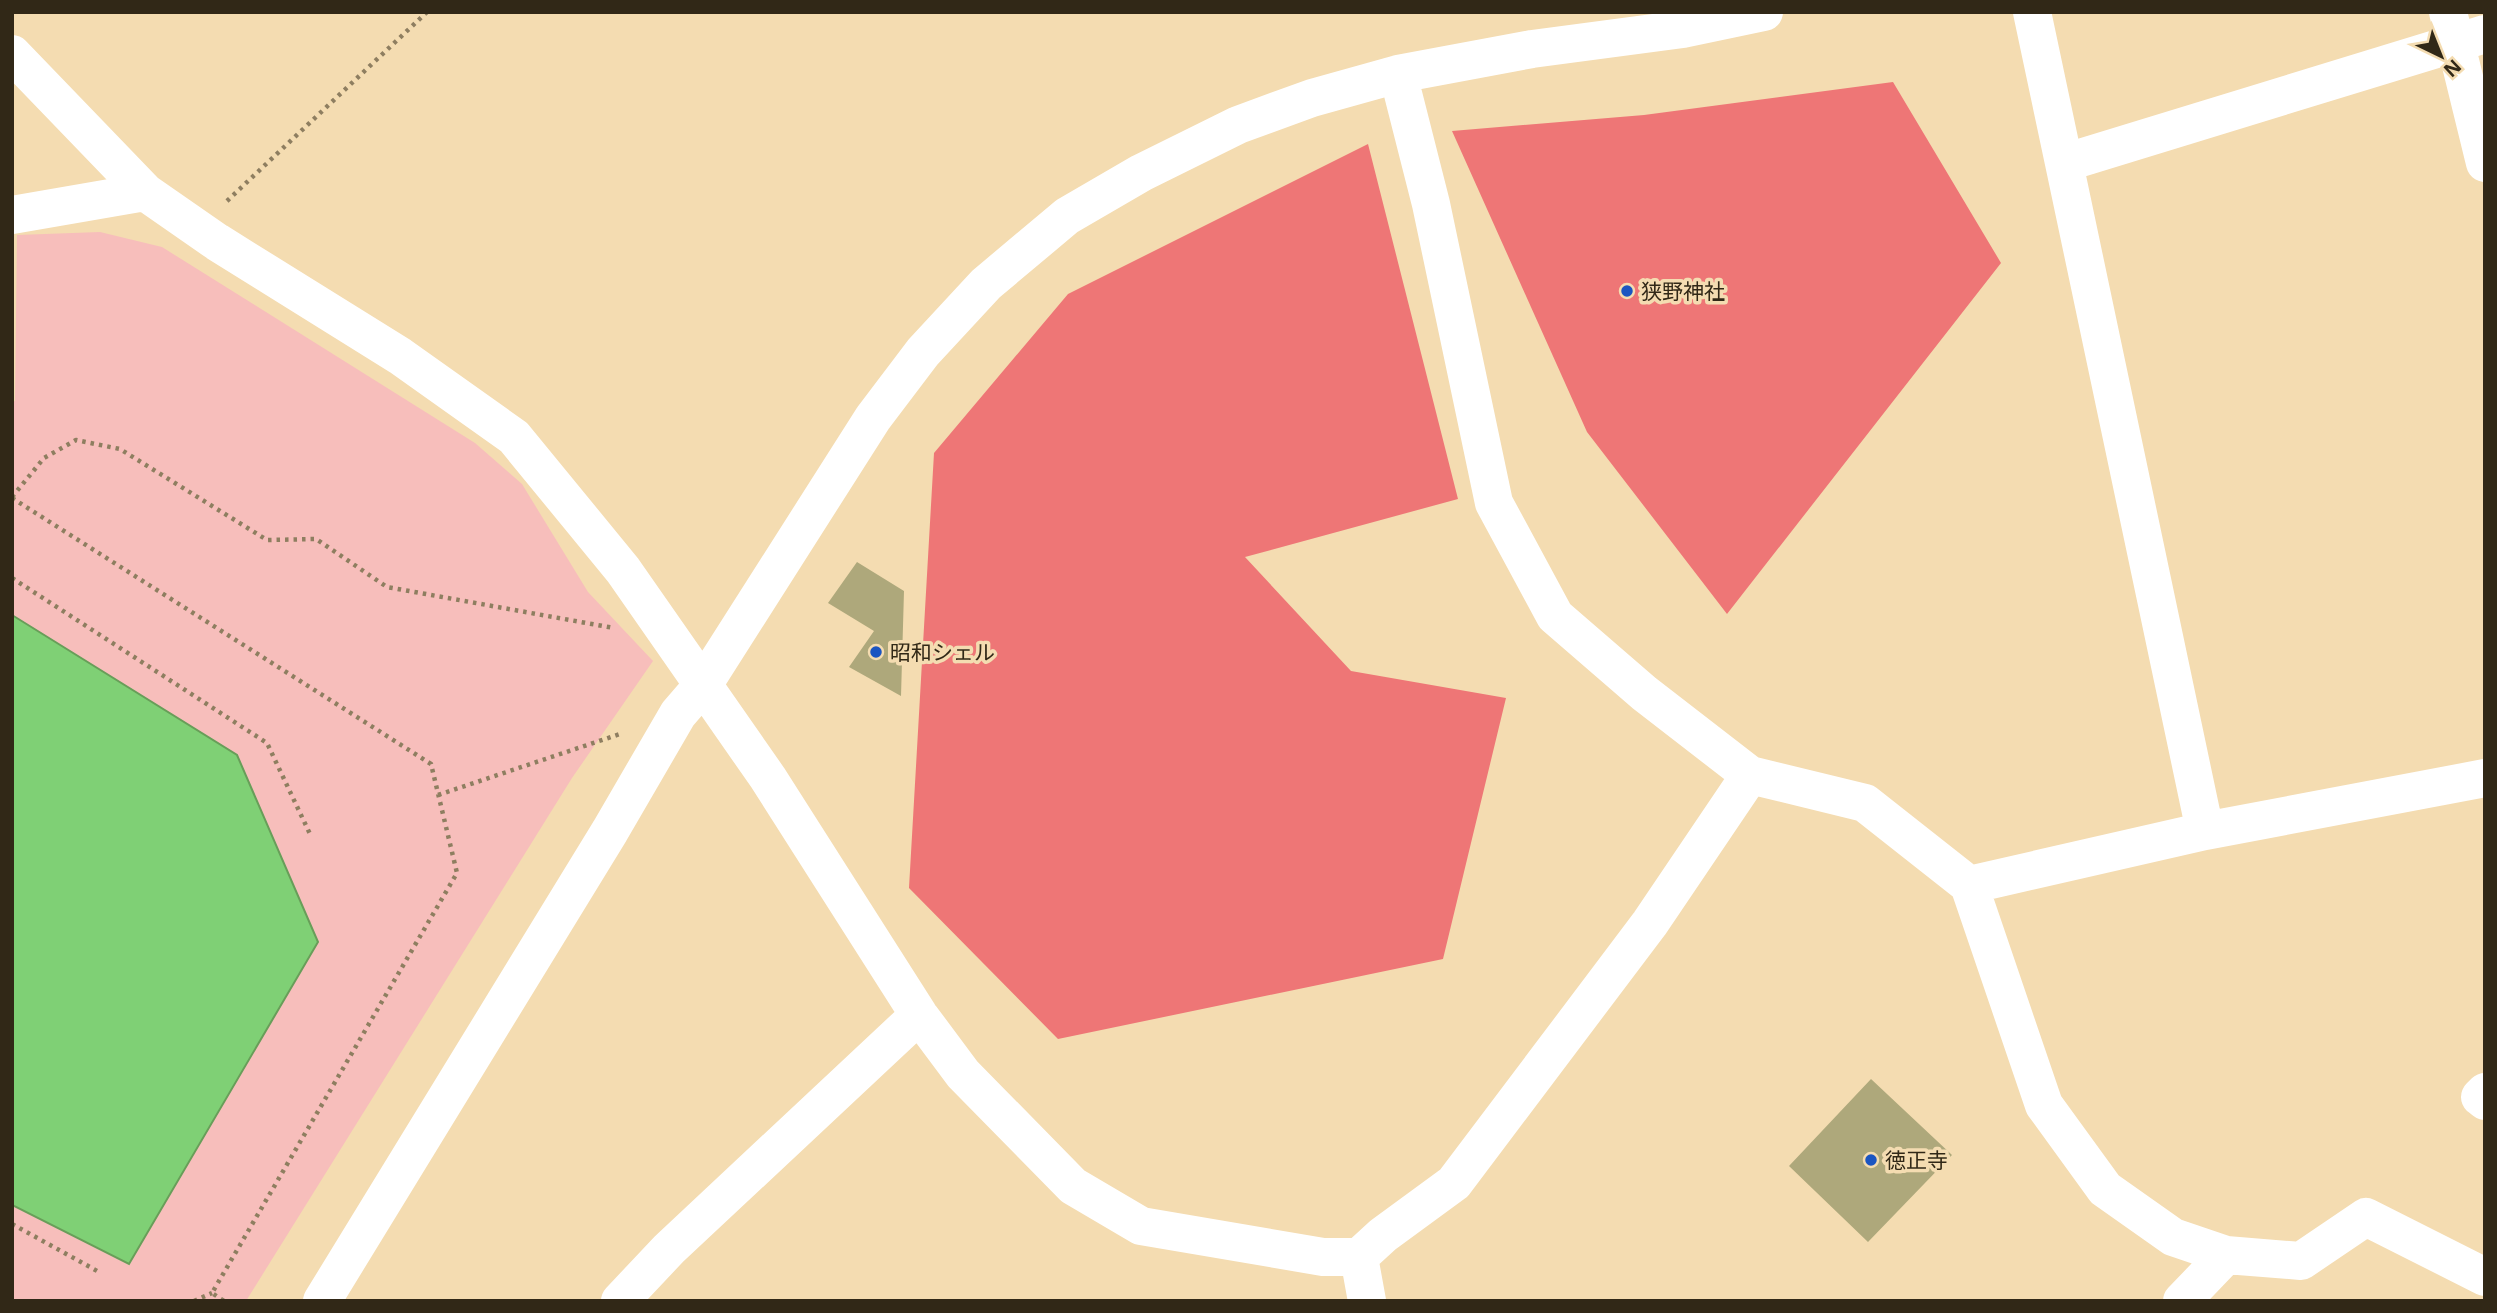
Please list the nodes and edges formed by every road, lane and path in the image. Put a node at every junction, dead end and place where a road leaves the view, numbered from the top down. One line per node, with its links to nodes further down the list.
1 (427, 12): 11 (path)
2 (1764, 12): 6 (street)
3 (2032, 12): 7 (street)
4 (2464, 30): 7 (street); 8 (street)
5 (12, 54): 9 (street)
6 (1398, 74): 15 (street); 17 (street)
7 (2064, 163): 20 (street)
8 (2485, 163)
9 (145, 192): 10 (street); 11 (street)
10 (12, 215)
11 (217, 242): 14 (street)
12 (12, 497): 14 (path); 19 (path)
13 (12, 578): 21 (path)
14 (670, 638): 15 (street)
15 (703, 685): 16 (street); 23 (street)
16 (678, 714): 19 (path); 34 (street)
17 (1750, 775): 22 (street); 28 (street)
18 (2485, 779): 20 (street)
19 (438, 795): 31 (path)
20 (2205, 831): 22 (street)
21 (310, 834)
22 (1969, 885): 27 (street)
23 (919, 1015): 28 (street); 35 (street)
24 (2485, 1092): 25 (street)
25 (2485, 1101)
26 (12, 1224): 29 (path)
27 (2226, 1255): 30 (street); 37 (street)
28 (1359, 1257): 36 (street)
29 (99, 1272)
30 (2485, 1277)
31 (212, 1293): 32 (path); 33 (path)
32 (194, 1301)
33 (224, 1301)
34 (322, 1301)
35 (620, 1301)
36 (1367, 1301)
37 (2182, 1301)

